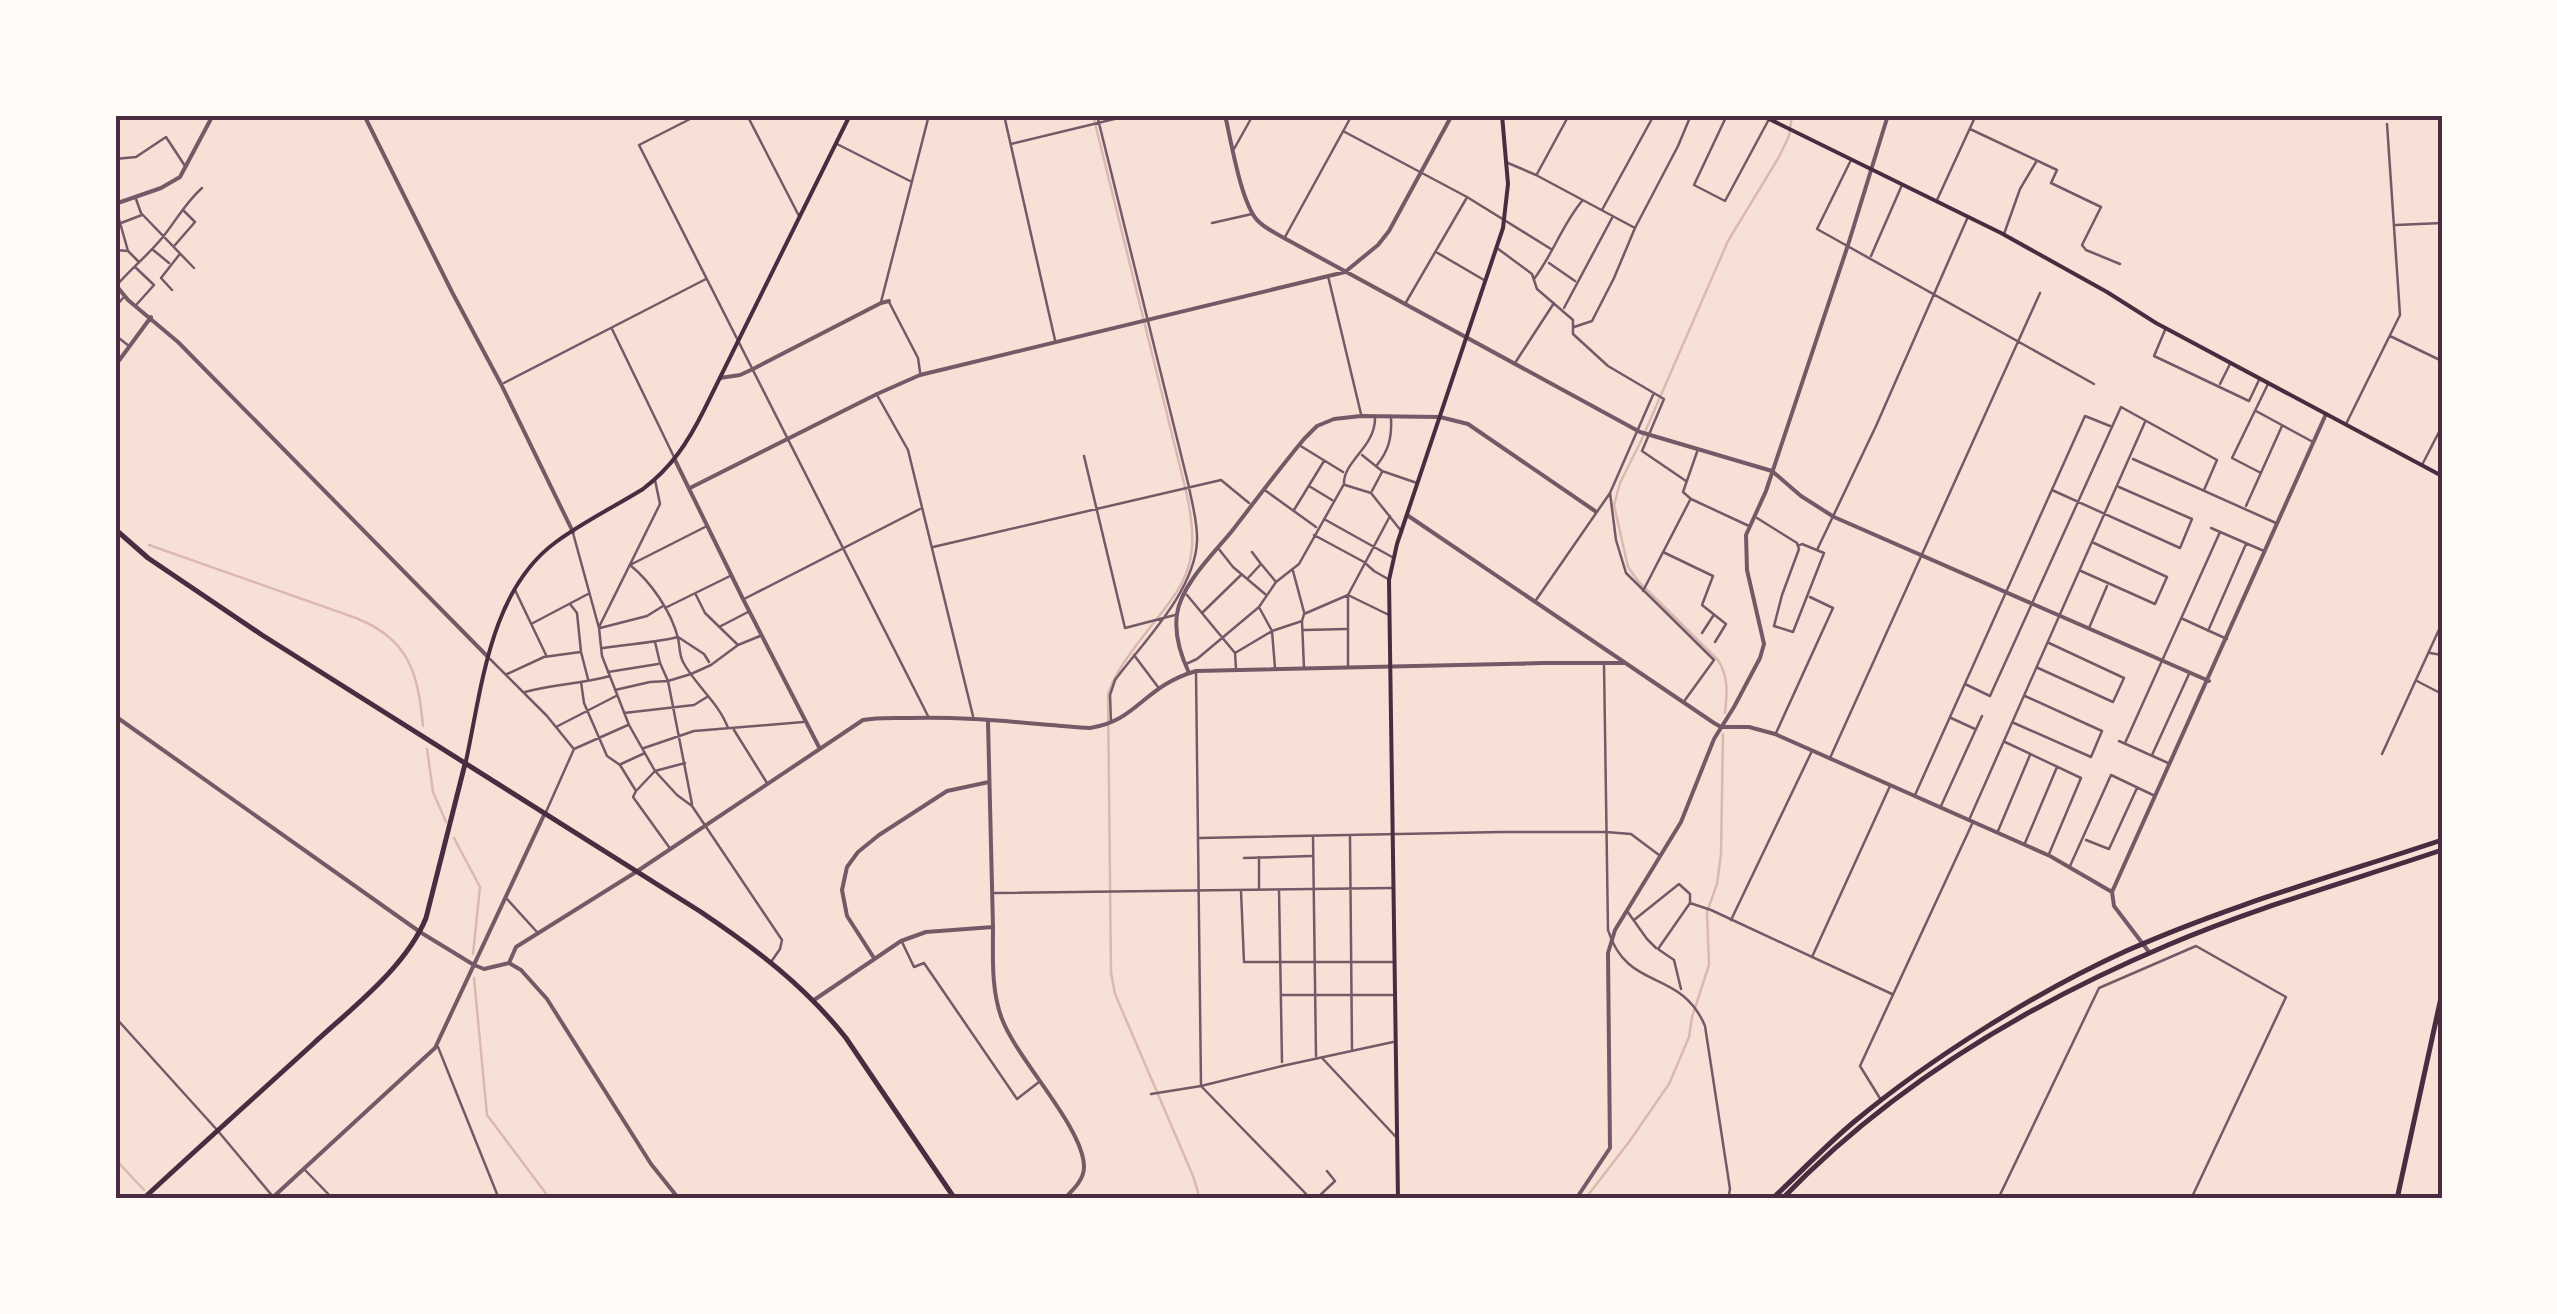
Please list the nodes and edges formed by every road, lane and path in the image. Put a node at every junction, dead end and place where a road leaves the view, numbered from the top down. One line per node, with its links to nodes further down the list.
1 (213, 115): 34 (street)
2 (364, 115): 117 (street)
3 (698, 115): 80 (street)
4 (748, 115): 50 (street)
5 (850, 115): 27 (main road)
6 (929, 115): 38 (street)
7 (1004, 115): 28 (street)
8 (1097, 115): 23 (street)
9 (1131, 115): 23 (street)
10 (1225, 115): 29 (street)
11 (1253, 115): 29 (street)
12 (1352, 115): 26 (street)
13 (1452, 115): 36 (street)
14 (1502, 115): 33 (main road)
15 (1569, 115): 37 (street)
16 (1654, 115): 47 (street)
17 (1691, 115): 58 (street)
18 (1727, 115): 22 (street)
19 (1761, 115): 22 (main road)
20 (1888, 115): 35 (street)
21 (1975, 115): 25 (street)
22 (1770, 119): 30 (main road)
23 (1096, 124): 28 (street); 97 (street)
24 (2387, 124): 57 (street)
25 (1970, 129): 32 (street); 44 (street)
26 (1343, 131): 36 (street); 61 (street)
27 (836, 144): 38 (street); 50 (main road)
28 (1011, 144): 106 (street)
29 (1234, 151): 48 (street)
30 (1852, 158): 35 (main road); 62 (street)
31 (115, 159): 34 (street)
32 (2037, 160): 59 (street); 74 (street)
33 (1508, 163): 37 (street); 53 (main road)
34 (186, 166): 41 (street)
35 (1872, 170): 39 (main road); 62 (street)
36 (1421, 173): 42 (street); 78 (street)
37 (1536, 175): 43 (street)
38 (911, 182): 90 (street)
39 (1903, 184): 44 (main road); 71 (street)
40 (202, 188): 46 (street)
41 (135, 198): 45 (street); 49 (street)
42 (1467, 198): 53 (street); 68 (street)
43 (1582, 200): 47 (street); 66 (street)
44 (1937, 201): 51 (main road)
45 (115, 204): 54 (street)
46 (182, 209): 60 (street); 63 (street)
47 (1602, 212): 52 (street)
48 (1252, 214): 55 (street); 61 (street)
49 (143, 215): 54 (street); 60 (street)
50 (800, 216): 104 (main road)
51 (1968, 216): 59 (main road); 87 (street)
52 (1613, 217): 58 (street); 83 (street)
53 (1504, 221): 64 (main road); 66 (street)
54 (121, 223): 69 (street)
55 (1212, 223)
56 (2442, 223): 57 (street)
57 (2394, 225): 102 (street)
58 (1635, 228): 98 (street)
59 (2004, 234): 100 (main road)
60 (163, 237): 63 (street); 65 (street)
61 (1284, 238): 78 (street)
62 (1848, 246): 71 (street); 146 (street)
63 (173, 247): 70 (street)
64 (1496, 247): 81 (main road); 82 (street)
65 (151, 248): 72 (street); 75 (street)
66 (1551, 249): 73 (street)
67 (115, 250): 69 (street)
68 (1435, 251): 81 (street); 92 (street)
69 (128, 252): 72 (street)
70 (180, 254): 75 (street); 77 (street)
71 (1870, 258): 87 (street)
72 (138, 261): 76 (street)
73 (1547, 262): 82 (street); 83 (street)
74 (2120, 264)
75 (172, 265): 85 (street)
76 (134, 266): 84 (street); 93 (street)
77 (194, 268)
78 (1345, 272): 79 (street); 92 (street)
79 (1328, 275): 97 (street); 124 (street)
80 (707, 279): 99 (street); 104 (street)
81 (1484, 280): 103 (main road)
82 (1533, 280): 91 (street)
83 (1576, 282): 95 (street)
84 (116, 285): 88 (street)
85 (172, 290)
86 (2040, 293): 105 (street)
87 (1935, 294): 105 (street); 175 (street)
88 (124, 296): 93 (street); 94 (street)
89 (889, 301): 90 (street); 113 (street)
90 (881, 303): 112 (street)
91 (1554, 303): 95 (street); 110 (street)
92 (1404, 305): 103 (street)
93 (135, 306): 96 (street)
94 (115, 307)
95 (1562, 310): 98 (street)
96 (151, 317): 107 (street); 262 (street)
97 (1148, 318): 106 (street); 157 (street)
98 (1573, 327): 120 (street)
99 (611, 328): 117 (street); 141 (street)
100 (2166, 328): 109 (main road); 119 (street)
101 (115, 335): 107 (street)
102 (2390, 336): 108 (street); 129 (street)
103 (1465, 338): 110 (street); 126 (main road)
104 (738, 340): 112 (street); 114 (main road)
105 (2018, 340): 118 (street); 199 (street)
106 (1055, 342): 113 (street)
107 (129, 346): 111 (street)
108 (2442, 362)
109 (2231, 363): 115 (main road); 119 (street)
110 (1514, 364): 133 (street)
111 (115, 366)
112 (753, 369): 114 (street); 134 (street)
113 (920, 375): 121 (street)
114 (720, 378): 141 (main road)
115 (2260, 378): 116 (main road); 119 (street)
116 (2269, 383): 122 (street); 123 (main road)
117 (502, 384): 184 (street)
118 (2094, 384)
119 (2219, 386)
120 (1655, 393): 133 (street); 133 (street)
121 (877, 394): 134 (street); 167 (street)
122 (2254, 410): 131 (street); 148 (street)
123 (2326, 414): 129 (main road); 135 (street)
124 (1361, 416): 125 (street); 136 (street)
125 (1374, 416): 127 (street); 138 (street)
126 (1440, 417): 127 (street); 152 (main road); 171 (street)
127 (1391, 418): 144 (street)
128 (2146, 420): 130 (street); 140 (street); 160 (street)
129 (2346, 424): 143 (main road)
130 (2111, 426): 159 (street); 165 (street)
131 (2282, 426): 135 (street); 148 (street)
132 (2442, 426): 143 (street)
133 (1643, 433): 137 (street); 151 (street); 162 (street)
134 (787, 439): 156 (street); 190 (street)
135 (2313, 442): 178 (street)
136 (1299, 446): 142 (street); 158 (street)
137 (1697, 450): 146 (street); 151 (street)
138 (1360, 454): 144 (street); 147 (street)
139 (1084, 456): 168 (street)
140 (2130, 458): 155 (street); 160 (street)
141 (675, 460): 150 (main road); 156 (street)
142 (1324, 461): 147 (street); 154 (street)
143 (2422, 465): 149 (main road)
144 (1376, 466): 145 (street)
145 (1382, 471): 152 (street); 161 (street)
146 (1772, 471): 175 (street); 176 (street)
147 (1344, 473): 153 (street)
148 (2260, 473): 169 (street)
149 (2442, 476)
150 (655, 480): 184 (main road); 202 (street)
151 (1686, 481): 163 (street)
152 (1418, 483): 173 (main road)
153 (1344, 484): 161 (street); 164 (street)
154 (1309, 486): 164 (street); 170 (street)
155 (2117, 487): 172 (street); 172 (street)
156 (690, 488): 179 (street)
157 (1186, 488): 166 (street); 168 (street); 235 (street)
158 (1263, 490): 166 (street); 170 (street)
159 (2052, 490): 165 (street); 214 (street)
160 (2204, 490): 169 (street)
161 (1371, 492): 174 (street)
162 (1610, 494): 171 (street); 213 (street)
163 (1691, 499): 180 (street); 198 (street)
164 (1333, 501): 177 (street)
165 (2077, 502): 172 (street); 224 (street)
166 (1252, 505): 194 (street)
167 (922, 508): 190 (street); 193 (street)
168 (1097, 508): 193 (street); 235 (street)
169 (2245, 509): 178 (street)
170 (1294, 510): 181 (street)
171 (1595, 511): 222 (street)
172 (2105, 514): 188 (street)
173 (1407, 515): 185 (main road); 222 (street)
174 (1390, 516): 185 (street); 191 (street)
175 (1834, 516): 195 (street); 199 (street)
176 (1755, 517): 180 (street); 192 (street)
177 (1323, 518): 181 (street); 191 (street)
178 (2278, 523): 196 (street)
179 (706, 526): 202 (street); 207 (street)
180 (1749, 526): 308 (street)
181 (1317, 528): 187 (street)
182 (2211, 528): 186 (street)
183 (115, 530): 327 (main road)
184 (573, 532): 212 (main road); 216 (street)
185 (1402, 532): 200 (main road)
186 (2220, 532): 189 (street); 234 (street)
187 (1314, 534): 201 (street); 204 (street)
188 (2092, 543): 205 (street); 211 (street)
189 (2246, 544): 196 (street); 245 (street)
190 (843, 546): 221 (street); 300 (street)
191 (1373, 546): 200 (street); 201 (street)
192 (1798, 546): 195 (street); 220 (street)
193 (932, 547): 302 (street)
194 (1218, 548): 206 (street); 215 (street)
195 (1817, 550): 220 (street)
196 (2265, 551): 250 (street)
197 (1252, 552): 203 (street)
198 (1663, 552): 213 (street); 232 (street)
199 (1922, 556): 214 (street); 325 (street)
200 (1393, 558): 209 (main road)
201 (1364, 562): 209 (street); 218 (street)
202 (630, 564): 225 (street); 240 (street)
203 (1261, 564): 208 (street); 210 (street)
204 (1293, 570): 210 (street); 230 (street)
205 (2080, 570): 211 (street); 233 (street)
206 (1242, 574): 208 (street); 228 (street)
207 (731, 576): 217 (street); 221 (street)
208 (1248, 580): 219 (street)
209 (1390, 580): 231 (main road)
210 (1276, 582): 219 (street)
211 (2108, 584): 241 (street)
212 (514, 588): 237 (street); 262 (main road)
213 (1644, 589): 293 (street)
214 (2007, 591): 224 (street); 285 (street)
215 (1185, 593): 228 (street); 229 (street)
216 (589, 594): 223 (street); 240 (street)
217 (696, 594): 225 (street); 239 (street)
218 (1348, 595): 230 (street); 231 (street); 242 (street)
219 (1266, 596): 226 (street)
220 (1809, 596): 312 (street)
221 (743, 600): 227 (street)
222 (1535, 601): 266 (street)
223 (570, 604): 237 (street); 256 (street)
224 (2032, 604): 233 (street); 291 (street)
225 (664, 607): 240 (street); 248 (street)
226 (1259, 607): 244 (street); 249 (street)
227 (749, 612): 239 (street); 247 (street)
228 (1203, 612): 249 (street)
229 (1177, 614): 235 (street); 268 (street)
230 (1304, 614): 236 (street)
231 (1390, 615): 271 (main road)
232 (1714, 615): 246 (street); 252 (street)
233 (2060, 615): 241 (street); 253 (street)
234 (2182, 618): 245 (street); 263 (street)
235 (1160, 619): 261 (street)
236 (1302, 622): 243 (street); 244 (street)
237 (533, 623): 260 (street)
238 (2442, 623): 258 (street)
239 (719, 627): 254 (street)
240 (599, 628): 255 (street)
241 (2089, 628): 263 (street)
242 (1348, 629): 243 (street); 270 (street)
243 (1302, 630): 272 (street)
244 (1272, 631): 257 (street); 273 (street)
245 (2208, 631): 250 (street)
246 (1702, 633)
247 (761, 636): 254 (street); 304 (street)
248 (678, 637): 251 (street); 267 (street); 278 (street)
249 (1224, 637): 257 (street); 268 (street)
250 (2227, 639): 280 (street)
251 (655, 642): 255 (street); 265 (street)
252 (1715, 642)
253 (2048, 642): 269 (street); 269 (street)
254 (738, 645): 267 (street)
255 (602, 649): 277 (street)
256 (581, 652): 260 (street); 283 (street)
257 (1235, 653): 274 (street)
258 (2428, 653): 259 (street); 281 (street)
259 (2442, 655)
260 (547, 656): 279 (street)
261 (1134, 656): 286 (street); 306 (street)
262 (488, 658): 279 (street); 327 (main road)
263 (2162, 660): 276 (street); 317 (street)
264 (1604, 662): 266 (street); 271 (street); 344 (street)
265 (660, 664): 277 (street); 284 (street)
266 (1624, 664): 293 (street)
267 (710, 665): 278 (street)
268 (1185, 665): 275 (street)
269 (2036, 667): 292 (street)
270 (1348, 668): 271 (street); 272 (street)
271 (1390, 668): 348 (main road)
272 (1304, 669): 273 (street)
273 (1275, 670): 274 (street)
274 (1236, 671): 275 (street)
275 (1193, 672): 286 (street); 349 (street)
276 (2190, 673): 280 (street); 324 (street)
277 (609, 674): 283 (street); 288 (street)
278 (691, 674): 284 (street); 290 (street)
279 (506, 675): 287 (street)
280 (2208, 681): 328 (street)
281 (2416, 681): 289 (street); 323 (street)
282 (582, 682): 283 (street); 287 (street); 296 (street)
283 (588, 682)
284 (668, 682): 288 (street); 295 (street)
285 (1965, 684): 291 (street); 301 (street)
286 (1159, 688): 306 (street)
287 (523, 693): 309 (street)
288 (616, 693): 296 (street); 297 (street)
289 (2442, 694)
290 (709, 696): 295 (street); 310 (street)
291 (1990, 696): 294 (street)
292 (2024, 696): 305 (street); 305 (street)
293 (1684, 702): 308 (street)
294 (1987, 702)
295 (673, 706): 297 (street); 313 (street)
296 (587, 711): 309 (street); 314 (street)
297 (624, 713): 307 (street)
298 (115, 716): 377 (street)
299 (1982, 716): 311 (street)
300 (928, 717): 302 (street); 319 (street)
301 (1950, 718): 311 (street); 337 (street)
302 (973, 719): 303 (street)
303 (988, 719): 306 (street); 332 (street)
304 (805, 722): 310 (street); 319 (street)
305 (2012, 722): 316 (street)
306 (1110, 724)
307 (629, 725): 314 (street); 320 (street)
308 (1722, 726): 312 (street); 356 (street)
309 (556, 727): 318 (street)
310 (731, 729): 313 (street); 333 (street)
311 (1976, 730): 340 (street)
312 (1775, 734): 321 (street)
313 (680, 736): 320 (street); 326 (street)
314 (599, 738): 318 (street); 329 (street)
315 (2119, 741): 317 (street)
316 (2004, 742): 322 (street); 342 (street)
317 (2126, 743): 324 (street)
318 (574, 749): 341 (street)
319 (820, 749): 333 (street)
320 (644, 751): 329 (street); 331 (street)
321 (1812, 752): 325 (street); 375 (street)
322 (2031, 754): 330 (street); 345 (street)
323 (2382, 754)
324 (2152, 755): 328 (street)
325 (1830, 759): 334 (street)
326 (685, 763): 331 (street); 339 (street)
327 (465, 764): 341 (main road); 377 (main road)
328 (2170, 764): 338 (street)
329 (620, 765): 336 (street)
330 (2057, 766): 352 (street); 357 (street)
331 (655, 771): 336 (street); 339 (street)
332 (989, 782): 370 (street); 385 (street)
333 (768, 784): 343 (street)
334 (1890, 786): 337 (street); 386 (street)
335 (2138, 787): 338 (street); 350 (street); 350 (street)
336 (636, 791): 353 (street)
337 (1915, 796): 340 (street)
338 (2156, 797): 369 (street)
339 (692, 806): 343 (street)
340 (1940, 807): 342 (street)
341 (546, 813): 361 (main road); 371 (street)
342 (1970, 821): 345 (street); 398 (street)
343 (704, 826): 353 (street); 387 (street)
344 (1606, 832): 348 (street); 356 (street); 379 (street)
345 (1998, 833): 352 (street)
346 (1350, 835): 347 (street); 348 (street); 363 (street)
347 (1313, 836): 349 (street); 355 (street)
348 (1392, 836): 364 (main road)
349 (1199, 838): 368 (street)
350 (2084, 839): 360 (street)
351 (2442, 840): 381 (main road)
352 (2024, 844): 357 (street)
353 (670, 848): 361 (street)
354 (2442, 850): 383 (main road)
355 (1313, 856): 358 (street); 362 (street)
356 (1660, 856): 373 (street)
357 (2048, 856): 360 (street)
358 (1259, 857): 359 (street); 366 (street)
359 (1244, 858)
360 (2070, 867): 369 (street)
361 (636, 872): 378 (street); 387 (main road)
362 (1313, 888): 363 (street); 367 (street); 389 (street)
363 (1350, 888): 364 (street); 390 (street)
364 (1394, 888): 391 (main road)
365 (1241, 889): 366 (street); 368 (street); 388 (street)
366 (1259, 889): 367 (street)
367 (1279, 889): 388 (street)
368 (1199, 892): 370 (street); 410 (street)
369 (2112, 892): 381 (street)
370 (993, 893): 376 (street)
371 (506, 898): 378 (street); 393 (street)
372 (1690, 903): 374 (street); 375 (street); 382 (street)
373 (1626, 910): 374 (street); 379 (street)
374 (1634, 920): 382 (street)
375 (1731, 920): 386 (street)
376 (993, 927): 380 (street); 409 (street)
377 (420, 932): 393 (street); 413 (main road)
378 (538, 932): 392 (street)
379 (1611, 940): 395 (street); 426 (street)
380 (901, 941): 385 (street); 409 (street)
381 (2144, 945): 383 (street); 412 (main road)
382 (1658, 949): 395 (street)
383 (2150, 953): 384 (main road)
384 (2142, 957): 394 (street); 429 (main road)
385 (874, 958): 402 (street)
386 (1812, 958): 398 (street)
387 (771, 962): 402 (main road)
388 (1280, 962): 389 (street); 399 (street)
389 (1314, 962): 390 (street); 400 (street)
390 (1351, 962): 391 (street); 397 (street)
391 (1395, 962): 401 (main road)
392 (509, 963): 393 (street); 421 (street)
393 (474, 965): 405 (street)
394 (2147, 966): 430 (street); 431 (street)
395 (1681, 992): 427 (street)
396 (2442, 993): 432 (main road)
397 (1352, 994): 400 (street); 401 (street); 406 (street)
398 (1892, 994): 412 (street)
399 (1280, 995): 400 (street); 408 (street)
400 (1315, 995): 407 (street)
401 (1395, 995): 404 (main road)
402 (814, 1000): 422 (main road)
403 (115, 1017): 413 (street)
404 (1395, 1042): 406 (street); 414 (main road)
405 (437, 1044): 415 (street); 420 (street)
406 (1352, 1050): 407 (street)
407 (1319, 1057): 408 (street); 414 (street)
408 (1282, 1066): 410 (street)
409 (1040, 1082): 423 (street)
410 (1202, 1086): 411 (street); 424 (street)
411 (1154, 1094)
412 (1882, 1101): 428 (main road)
413 (218, 1130): 417 (street); 418 (main road)
414 (1397, 1138): 425 (main road)
415 (304, 1168): 417 (street); 419 (street)
416 (1327, 1171): 424 (street)
417 (273, 1198)
418 (143, 1199)
419 (333, 1199)
420 (500, 1199)
421 (679, 1199)
422 (955, 1199)
423 (1064, 1199)
424 (1313, 1199)
425 (1398, 1199)
426 (1576, 1199)
427 (1728, 1199)
428 (1772, 1199)
429 (1782, 1199)
430 (1998, 1199)
431 (2190, 1199)
432 (2397, 1199)

